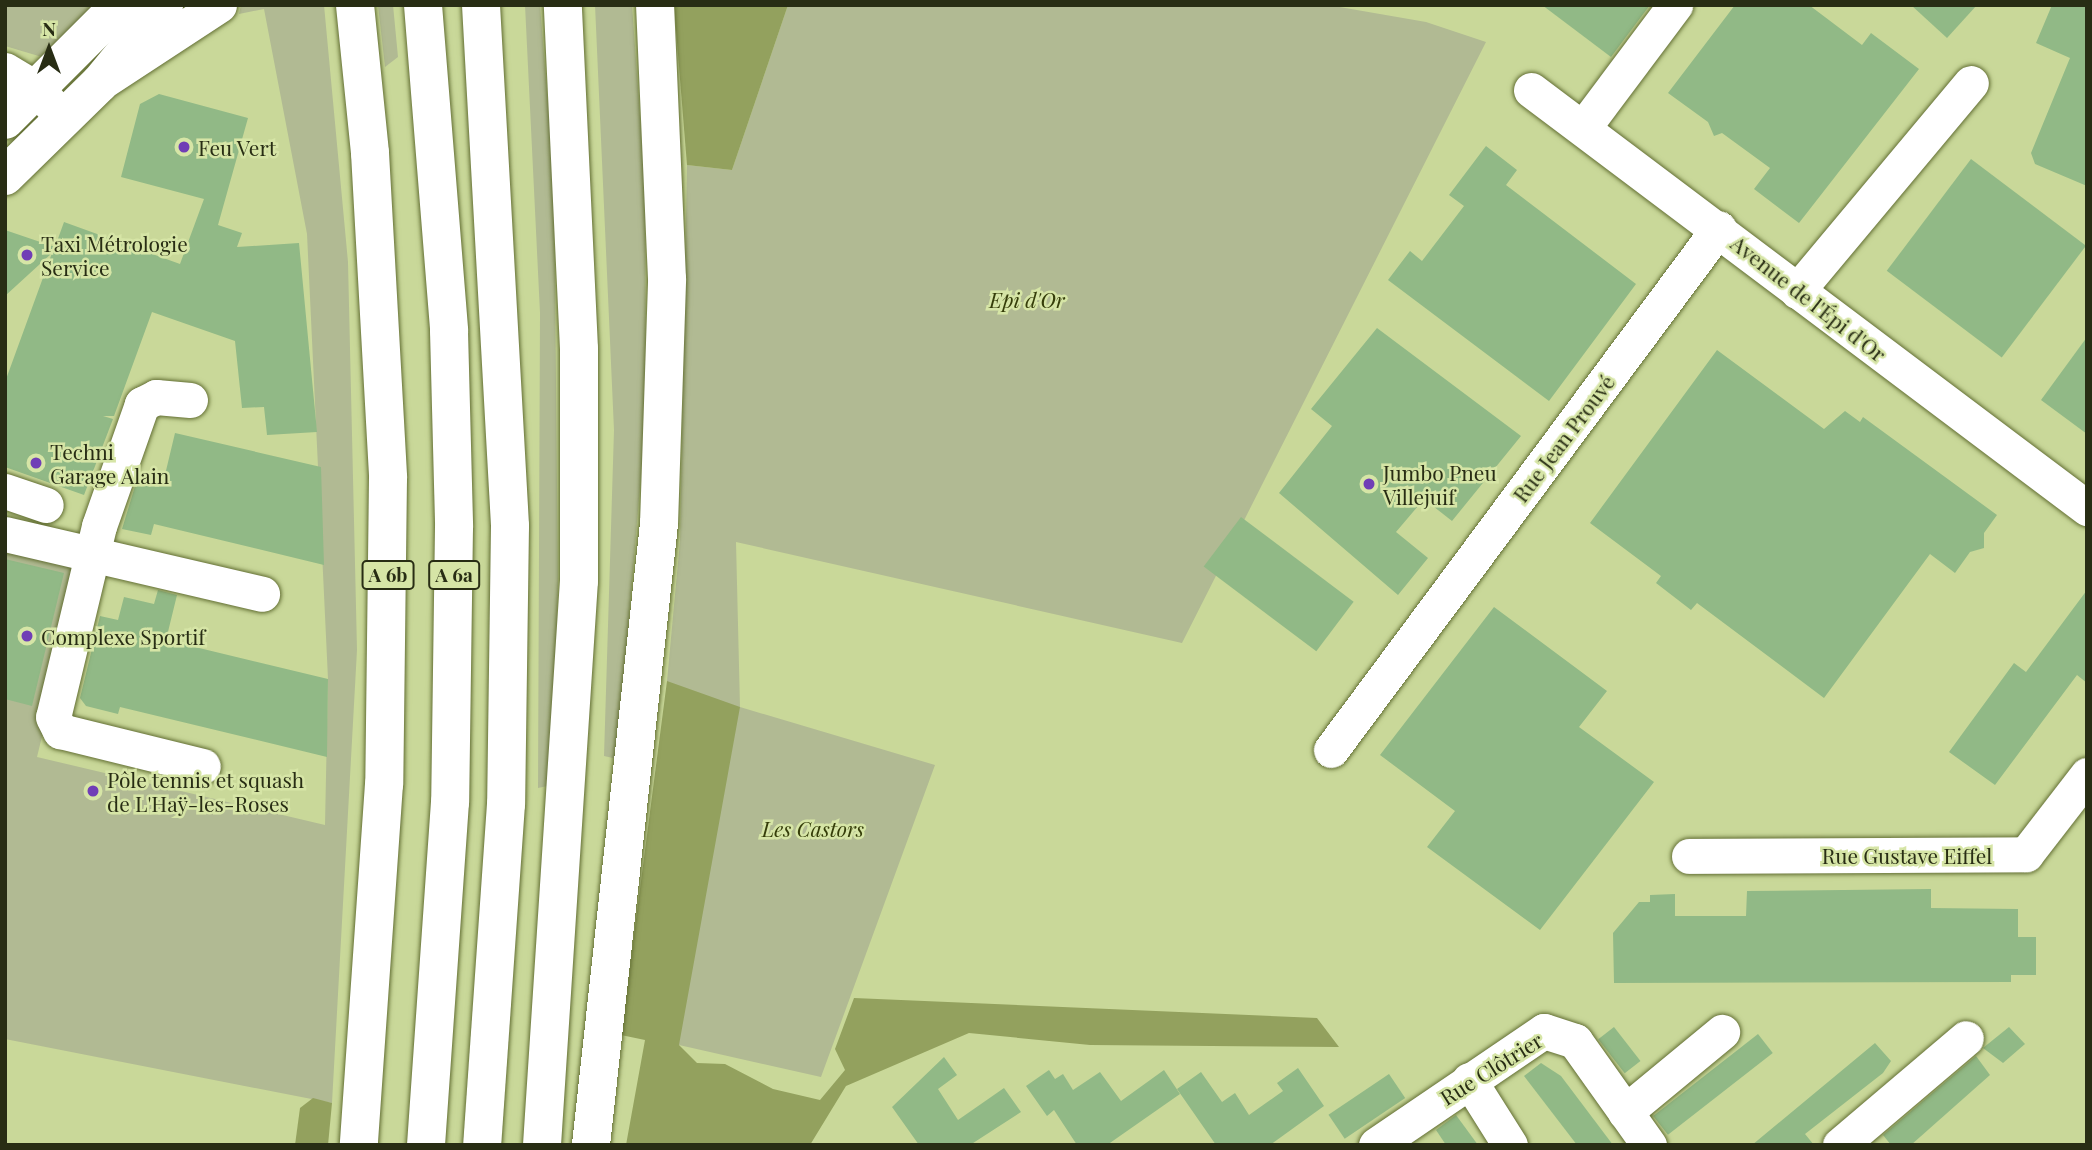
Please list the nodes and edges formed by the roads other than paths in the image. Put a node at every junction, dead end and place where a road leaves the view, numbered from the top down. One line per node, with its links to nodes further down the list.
1 (120, 5): 11 (main road)
2 (164, 5): 12 (main road)
3 (219, 5): 12 (street)
4 (355, 5): 38 (main road, A 6b)
5 (423, 5): 39 (main road, A 6a)
6 (481, 5): 18 (main road, A 6a)
7 (507, 5): 18 (main road)
8 (563, 5): 41 (main road)
9 (655, 5): 42 (main road)
10 (1675, 5): 17 (street)
11 (21, 80): 15 (street); 16 (main road); 19 (street)
12 (100, 82): 15 (main road)
13 (1971, 83): 22 (street)
14 (1531, 90): 17 (street, Avenue de l'Épi d'Or)
15 (64, 119): 20 (main road)
16 (5, 120)
17 (1583, 128): 21 (street, Avenue de l'Épi d'Or)
18 (492, 135): 40 (main road, A 6a)
19 (5, 141)
20 (5, 176)
21 (1719, 228): 22 (street, Avenue de l'Épi d'Or); 30 (street, Rue Jean Prouvé)
22 (1797, 291): 26 (street, Avenue de l'Épi d'Or)
23 (190, 400): 28 (street)
24 (5, 491): 25 (street)
25 (46, 505)
26 (2087, 508)
27 (5, 534): 28 (street)
28 (92, 554): 29 (street); 31 (street)
29 (262, 594)
30 (1332, 750)
31 (204, 766)
32 (2087, 775): 33 (street, Rue Gustave Eiffel)
33 (1689, 856)
34 (1722, 1032): 37 (street)
35 (1966, 1038): 46 (street)
36 (1469, 1080): 37 (street, Rue Clôtrier); 43 (street, Rue Clôtrier); 44 (street)
37 (1625, 1112): 45 (street, Rue Clôtrier)
38 (359, 1145)
39 (426, 1145)
40 (482, 1145)
41 (542, 1145)
42 (591, 1145)
43 (1376, 1145)
44 (1510, 1145)
45 (1648, 1145)
46 (1840, 1145)

